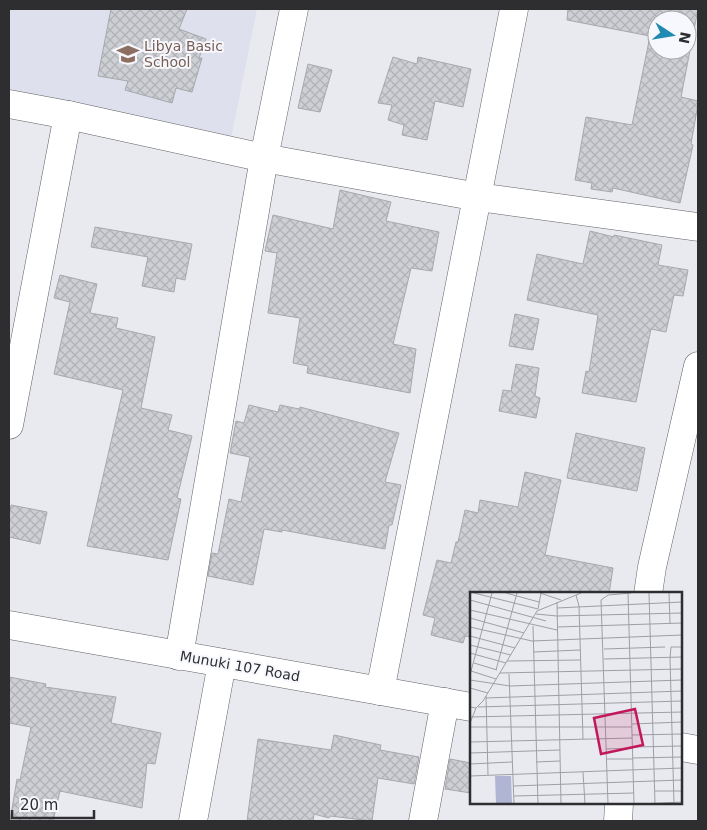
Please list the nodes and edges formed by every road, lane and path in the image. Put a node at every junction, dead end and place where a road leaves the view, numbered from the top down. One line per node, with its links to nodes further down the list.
1 (294, 9): 5 (street)
2 (514, 9): 6 (street)
3 (9, 104): 4 (street)
4 (68, 115): 5 (street); 9 (street)
5 (264, 158): 6 (street); 12 (street)
6 (478, 197): 7 (street); 14 (street)
7 (698, 227)
8 (698, 366): 10 (street)
9 (9, 425)
10 (648, 592)
11 (9, 625): 12 (street, Munuki 107 Road)
12 (178, 656): 13 (street, Munuki 107 Road)
13 (222, 663): 14 (street, Munuki 107 Road); 19 (street)
14 (380, 691): 15 (street, Munuki 107 Road)
15 (458, 704): 20 (street)
16 (682, 746): 17 (street)
17 (698, 750)
18 (620, 805): 21 (street)
19 (193, 821)
20 (423, 821)
21 (618, 821)

